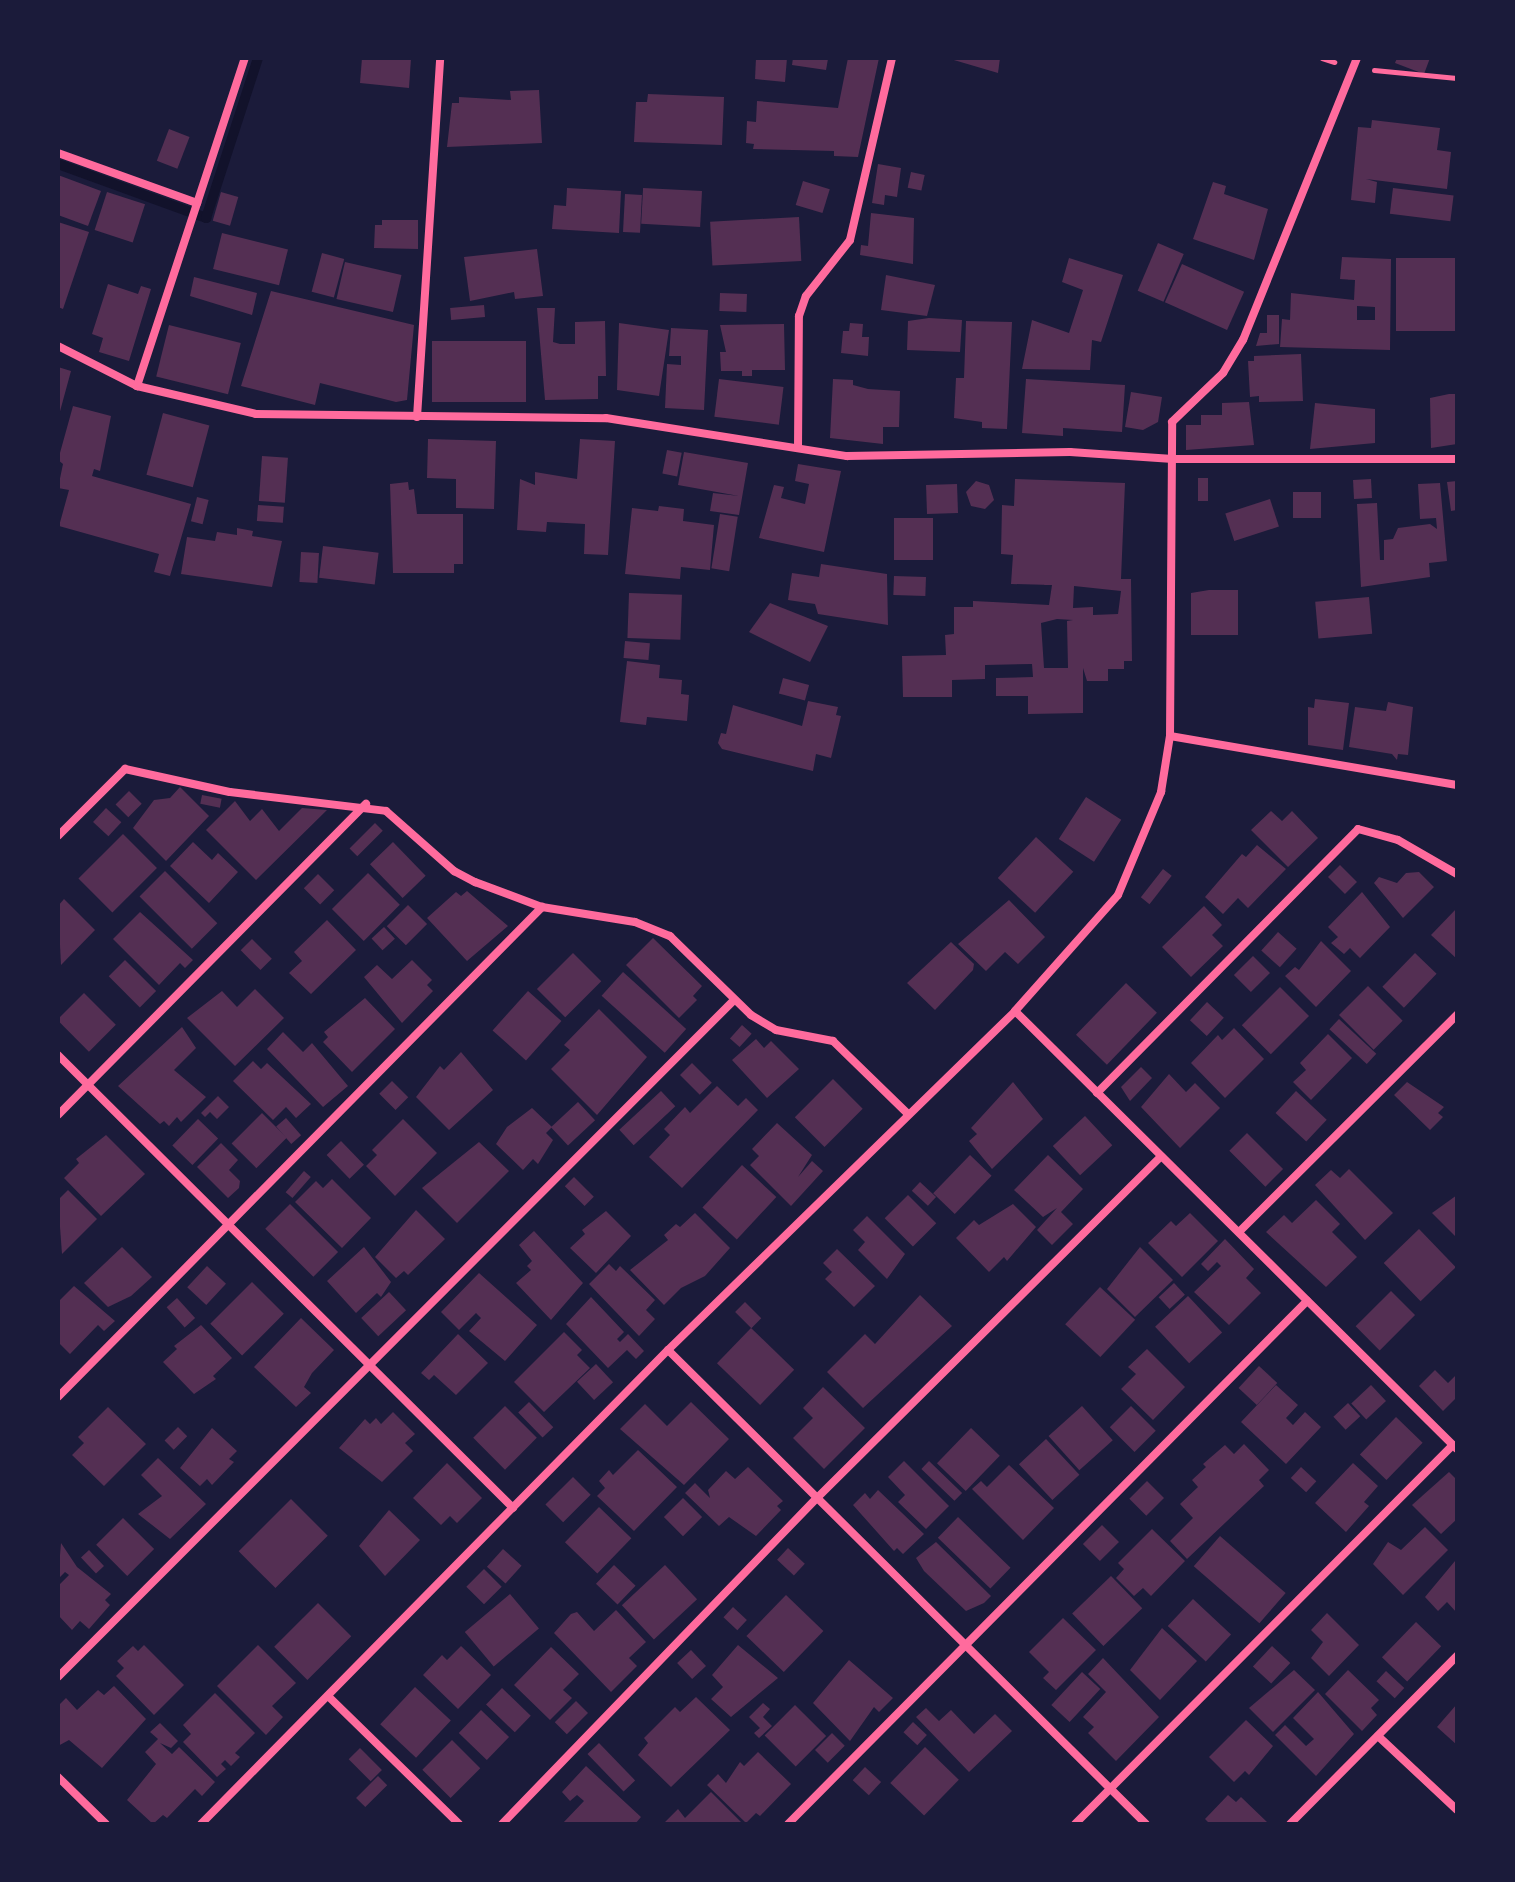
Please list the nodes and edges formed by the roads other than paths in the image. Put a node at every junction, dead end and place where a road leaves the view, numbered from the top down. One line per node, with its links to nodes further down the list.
1 (245, 58): 6 (street)
2 (440, 58): 9 (street)
3 (892, 58): 10 (street)
4 (1357, 58): 11 (street)
5 (58, 153): 6 (street)
6 (196, 205): 8 (street)
7 (58, 346): 8 (street)
8 (137, 386): 9 (street)
9 (417, 417): 10 (street)
10 (798, 448): 11 (street)
11 (1173, 459): 12 (street); 13 (street)
12 (1457, 459)
13 (1170, 736): 14 (street); 20 (street)
14 (1457, 785)
15 (366, 804): 16 (street); 18 (street); 23 (street)
16 (58, 836)
17 (1457, 874): 24 (street)
18 (542, 907): 19 (street); 28 (street)
19 (734, 1000): 25 (street); 32 (street)
20 (1015, 1011): 24 (street); 25 (street)
21 (1457, 1015): 29 (street)
22 (58, 1055): 23 (street)
23 (87, 1085): 26 (street); 28 (street)
24 (1097, 1093): 27 (street)
25 (907, 1113): 31 (street)
26 (58, 1115)
27 (1161, 1156): 29 (street); 35 (street)
28 (230, 1225): 32 (street); 33 (street)
29 (1239, 1232): 30 (street)
30 (1307, 1301): 34 (street); 37 (street)
31 (668, 1350): 35 (street); 36 (street)
32 (368, 1365): 36 (street); 39 (street)
33 (58, 1397)
34 (1455, 1447): 43 (street)
35 (817, 1498): 37 (street); 48 (street)
36 (513, 1508): 40 (street)
37 (965, 1644): 43 (street); 49 (street)
38 (1457, 1656): 41 (street)
39 (58, 1677)
40 (328, 1696): 46 (street); 47 (street)
41 (1378, 1736): 44 (street); 52 (street)
42 (58, 1777): 45 (street)
43 (1110, 1789): 50 (street); 51 (street)
44 (1457, 1810)
45 (106, 1824)
46 (201, 1824)
47 (459, 1824)
48 (502, 1824)
49 (788, 1824)
50 (1075, 1824)
51 (1146, 1824)
52 (1290, 1824)

